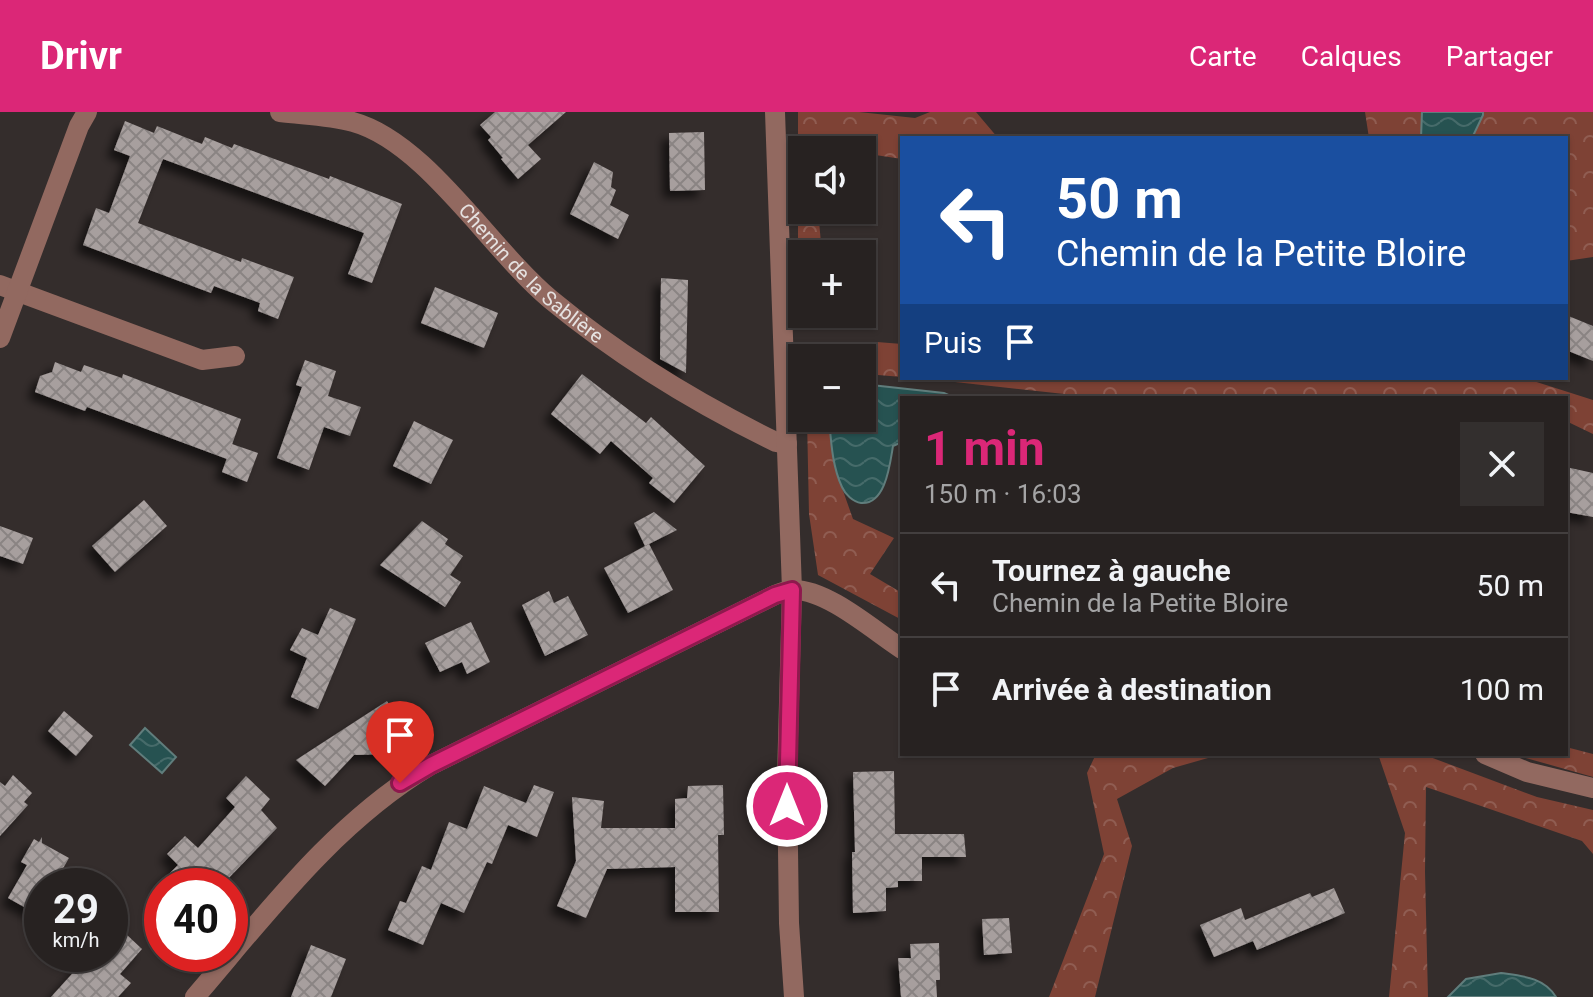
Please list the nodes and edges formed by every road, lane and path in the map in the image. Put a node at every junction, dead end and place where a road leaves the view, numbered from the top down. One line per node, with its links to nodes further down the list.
1 (87, 112): 4 (street)
2 (280, 112): 7 (street, Chemin de la Sablière)
3 (775, 112): 7 (street)
4 (8, 288): 5 (street); 6 (street)
5 (0, 338)
6 (235, 356)
7 (787, 444): 8 (street)
8 (792, 590): 9 (street); 12 (street); 13 (street)
9 (900, 648)
10 (1490, 756): 11 (street)
11 (1593, 788)
12 (195, 997)
13 (794, 997)

